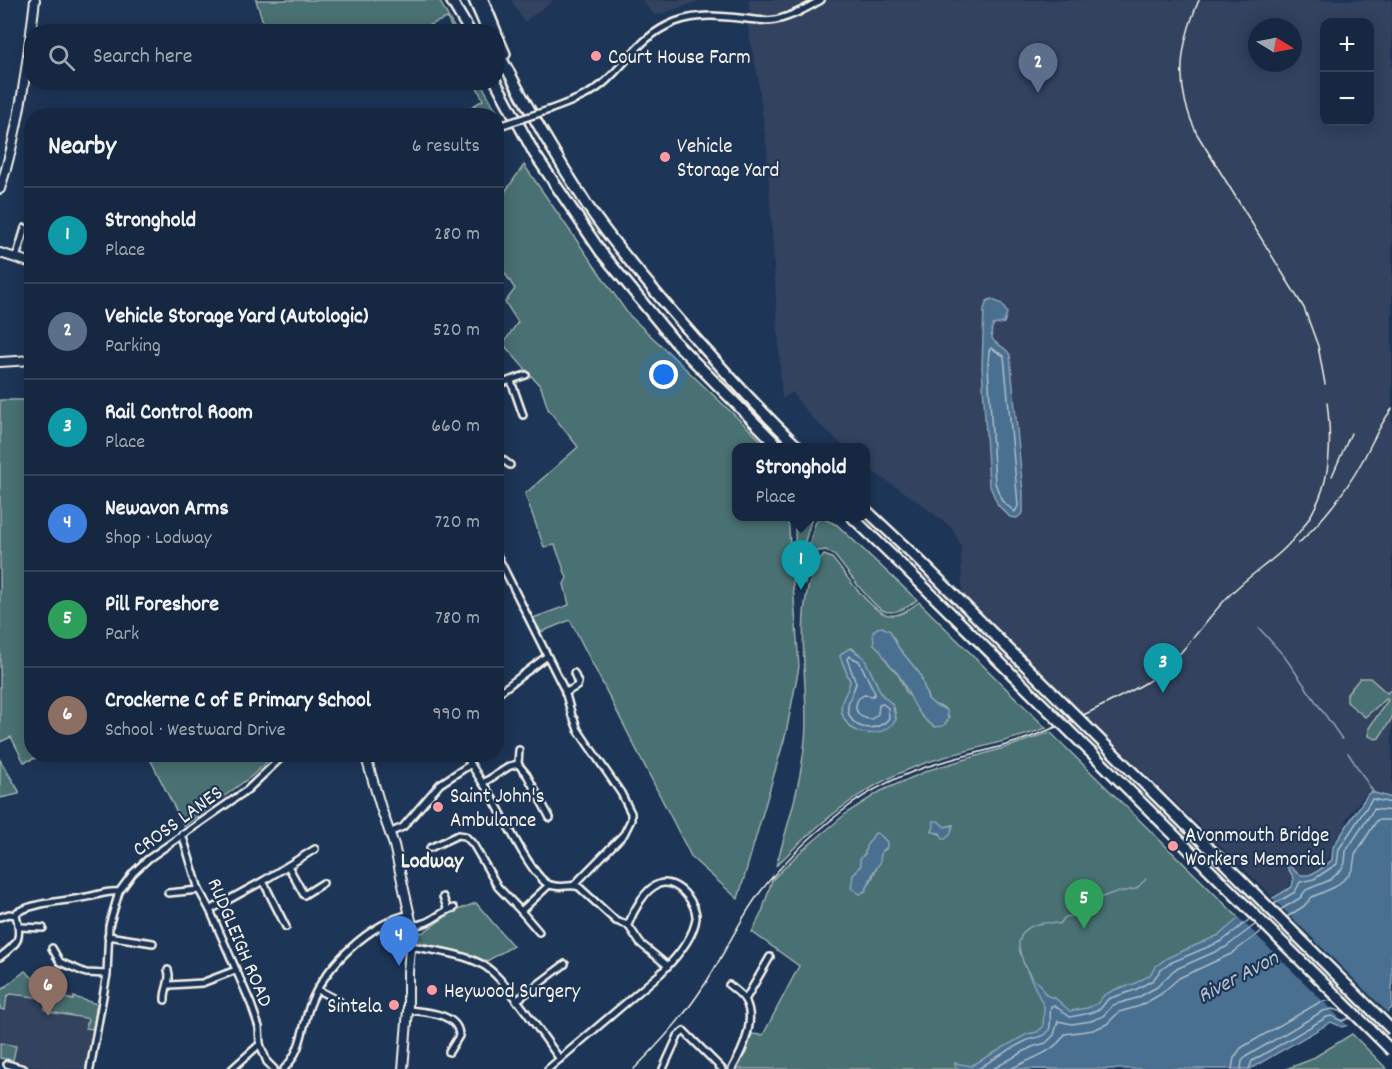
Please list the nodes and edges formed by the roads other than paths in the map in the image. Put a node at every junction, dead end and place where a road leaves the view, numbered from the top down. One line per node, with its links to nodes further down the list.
1 (35, 0): 7 (street)
2 (451, 0): 8 (highway)
3 (458, 0): 9 (highway)
4 (474, 0): 10 (highway)
5 (483, 0): 11 (highway)
6 (821, 0): 17 (street, bridge)
7 (32, 24)
8 (466, 24)
9 (468, 24)
10 (484, 24)
11 (493, 24)
12 (504, 52): 16 (highway)
13 (504, 63): 16 (highway)
14 (24, 87): 18 (street)
15 (500, 90): 29 (highway)
16 (524, 101): 30 (highway)
17 (504, 124)
18 (0, 187)
19 (24, 236): 21 (street)
20 (0, 254): 21 (street)
21 (16, 258): 22 (street)
22 (24, 260)
23 (24, 360): 24 (street)
24 (0, 362)
25 (525, 375): 26 (street)
26 (511, 381): 27 (street); 28 (street)
27 (504, 383)
28 (523, 415)
29 (776, 443)
30 (795, 443)
31 (504, 461): 32 (street)
32 (510, 465)
33 (870, 514): 95 (highway, bridge)
34 (856, 521): 97 (highway, bridge)
35 (504, 569): 36 (street)
36 (547, 656): 38 (street); 39 (street)
37 (574, 674): 39 (street)
38 (504, 689)
39 (565, 693): 58 (street)
40 (519, 750): 44 (street)
41 (277, 762): 49 (street, CROSS LANES)
42 (367, 762): 48 (street)
43 (469, 762): 45 (street)
44 (518, 764): 46 (street); 47 (street)
45 (471, 765): 46 (street); 48 (street)
46 (483, 783): 57 (street)
47 (550, 818)
48 (389, 833): 65 (street)
49 (182, 834): 59 (street, RUDGLEIGH ROAD); 60 (street, CROSS LANES)
50 (438, 844): 51 (street); 53 (street); 64 (street)
51 (430, 848)
52 (315, 849): 54 (street)
53 (441, 851)
54 (288, 866): 55 (street); 56 (street)
55 (263, 881): 63 (street); 71 (street)
56 (323, 883)
57 (549, 885): 58 (street); 64 (street)
58 (574, 885): 69 (street)
59 (199, 890): 61 (street); 63 (street, RUDGLEIGH ROAD)
60 (119, 892): 66 (street); 74 (street)
61 (168, 893)
62 (443, 897): 68 (street)
63 (210, 910): 85 (street, RUDGLEIGH ROAD)
64 (521, 911): 73 (street)
65 (411, 914): 68 (street); 89 (street)
66 (16, 915): 67 (street); 70 (street)
67 (0, 917)
68 (412, 925): 76 (street)
69 (628, 925): 82 (street); 82 (street)
70 (20, 927): 72 (street); 78 (street)
71 (286, 927)
72 (43, 928)
73 (539, 932)
74 (108, 936): 75 (street); 86 (street)
75 (153, 943)
76 (411, 946): 93 (street); 94 (street)
77 (52, 948): 86 (street)
78 (0, 957)
79 (770, 957): 83 (street)
80 (565, 964): 93 (street)
81 (756, 965): 83 (street)
82 (668, 966): 99 (street)
83 (763, 969): 91 (street)
84 (168, 970): 87 (street)
85 (236, 970): 87 (street); 96 (street, RUDGLEIGH ROAD)
86 (107, 975): 103 (street)
87 (170, 985): 90 (street)
88 (729, 985): 91 (street)
89 (318, 990): 92 (street); 107 (street)
90 (165, 1000)
91 (745, 1000): 112 (street)
92 (339, 1001)
93 (516, 1001): 99 (street)
94 (408, 1010): 98 (street); 108 (street)
95 (1392, 1030)
96 (260, 1044): 100 (street, RUDGLEIGH ROAD); 104 (street)
97 (1392, 1051)
98 (449, 1052)
99 (560, 1059): 109 (street)
100 (267, 1062): 105 (street); 106 (street)
101 (8, 1064): 102 (street)
102 (24, 1069)
103 (90, 1069)
104 (232, 1069)
105 (264, 1069)
106 (274, 1069)
107 (284, 1069)
108 (403, 1069)
109 (548, 1069)
110 (663, 1069): 111 (street)
111 (722, 1069)
112 (732, 1069)

